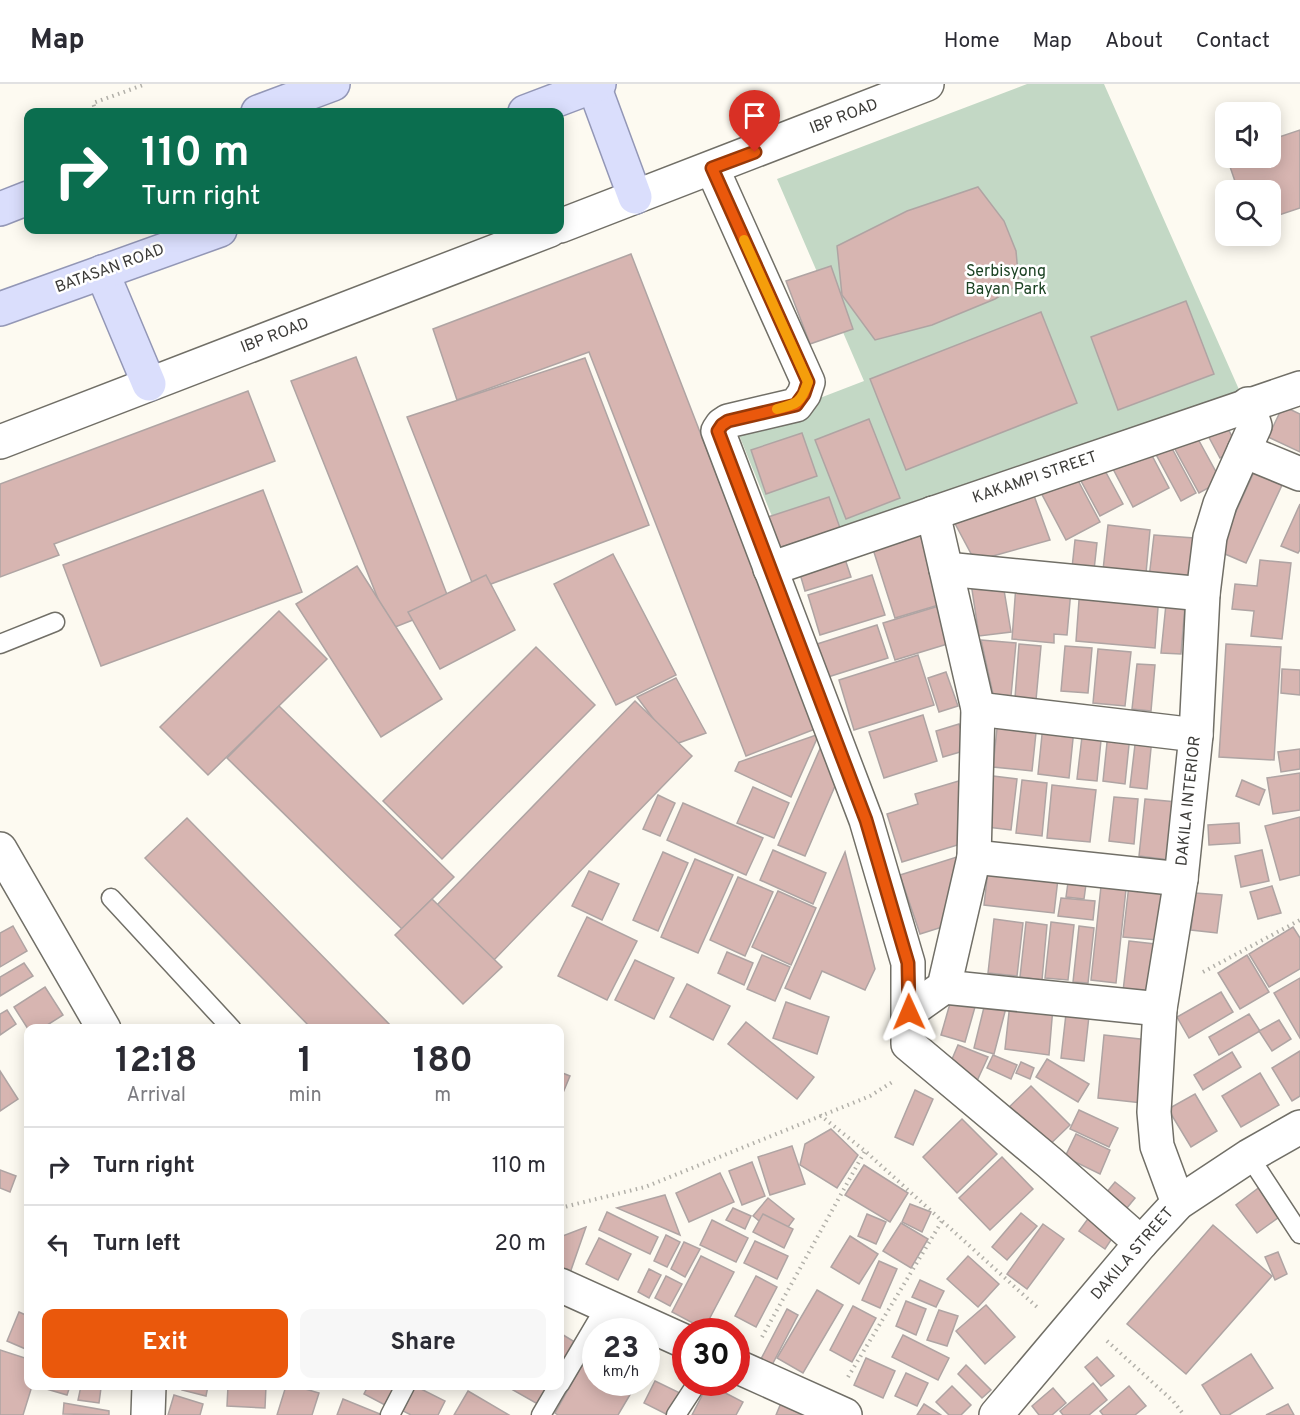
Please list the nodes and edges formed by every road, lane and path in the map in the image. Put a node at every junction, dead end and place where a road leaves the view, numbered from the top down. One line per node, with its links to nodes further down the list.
1 (146, 84): 6 (path)
2 (333, 84): 7 (main road)
3 (534, 84): 8 (main road)
4 (927, 84): 10 (street, IBP ROAD)
5 (597, 85): 9 (main road); 11 (main road)
6 (95, 108)
7 (269, 108)
8 (513, 108)
9 (536, 108)
10 (712, 168): 11 (street, IBP ROAD); 26 (street)
11 (635, 197): 14 (street, IBP ROAD)
12 (24, 200): 13 (main road)
13 (0, 209)
14 (564, 224)
15 (209, 234): 17 (main road, BATASAN ROAD)
16 (540, 234): 19 (street, IBP ROAD)
17 (102, 272): 18 (main road, BATASAN ROAD); 19 (main road)
18 (0, 309)
19 (149, 384): 22 (street, IBP ROAD)
20 (1300, 388): 21 (street, KAKAMPI STREET)
21 (1248, 404): 23 (street, DAKILA INTERIOR); 25 (street, KAKAMPI STREET)
22 (0, 442)
23 (1244, 451): 24 (street); 28 (street, DAKILA INTERIOR)
24 (1300, 474)
25 (933, 513): 26 (street, KAKAMPI STREET); 27 (street)
26 (770, 569): 42 (street)
27 (946, 569): 28 (street); 31 (street)
28 (1203, 594): 32 (street, DAKILA INTERIOR)
29 (55, 622): 30 (lane)
30 (0, 644)
31 (978, 709): 32 (street); 34 (street)
32 (1196, 735): 35 (street, DAKILA INTERIOR)
33 (0, 849): 40 (street)
34 (974, 857): 35 (street); 38 (street)
35 (1181, 879): 39 (street, DAKILA INTERIOR)
36 (111, 898): 41 (lane)
37 (1300, 920): 39 (path)
38 (944, 987): 39 (street); 42 (street)
39 (1161, 1002): 47 (street, DAKILA INTERIOR)
40 (101, 1024)
41 (227, 1024)
42 (908, 1028): 43 (path); 51 (street)
43 (820, 1115): 45 (path); 48 (path)
44 (1300, 1128): 46 (street, DAKILA STREET)
45 (865, 1151): 49 (path); 56 (path)
46 (1250, 1156): 47 (street, DAKILA STREET); 50 (lane)
47 (1178, 1203): 51 (street, DAKILA STREET)
48 (564, 1207)
49 (942, 1221): 54 (path); 63 (path)
50 (1300, 1234)
51 (1141, 1243): 54 (street, DAKILA STREET)
52 (564, 1287): 53 (street)
53 (606, 1306): 55 (street); 58 (lane)
54 (1072, 1324): 68 (street, DAKILA STREET); 69 (path)
55 (672, 1336)
56 (750, 1350)
57 (750, 1372): 63 (street)
58 (564, 1377)
59 (149, 1390): 64 (street)
60 (403, 1390): 65 (lane)
61 (556, 1390): 66 (lane)
62 (688, 1396): 67 (lane)
63 (837, 1411)
64 (148, 1415)
65 (390, 1415)
66 (541, 1415)
67 (676, 1415)
68 (996, 1415)
69 (1184, 1415)

